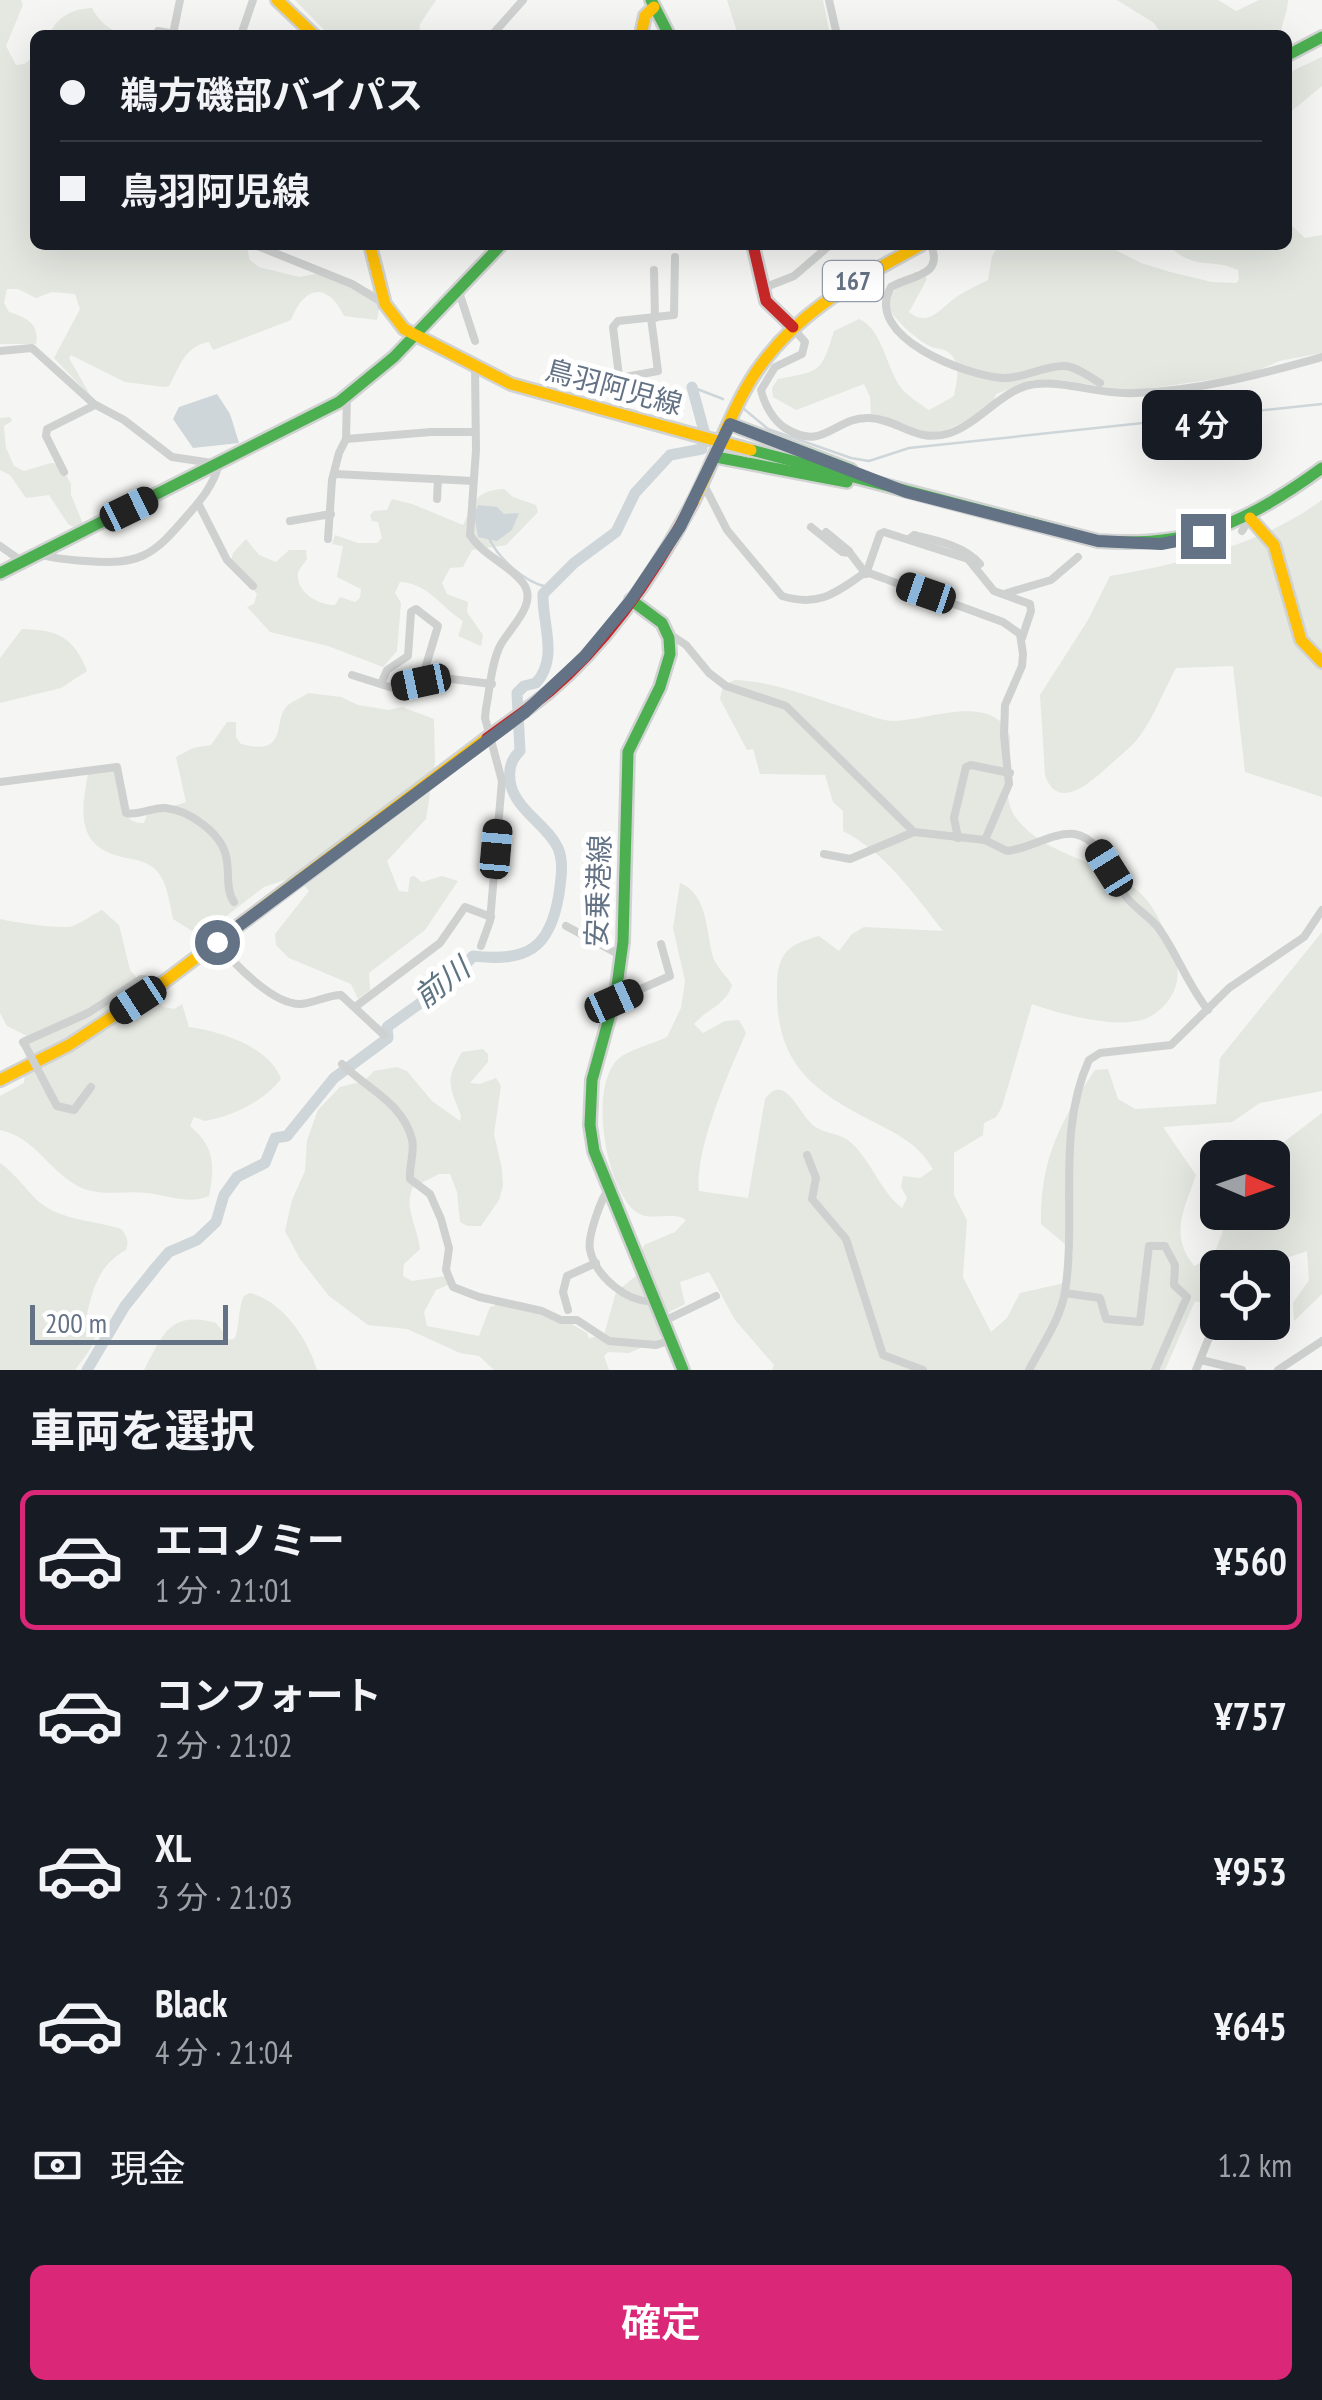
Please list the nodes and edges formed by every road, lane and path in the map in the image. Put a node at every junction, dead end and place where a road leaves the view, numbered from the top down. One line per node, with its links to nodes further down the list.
1 (180, 0): 7 (street)
2 (254, 0): 8 (street)
3 (278, 0): 9 (main road)
4 (523, 0): 10 (street)
5 (829, 0): 13 (street)
6 (652, 3): 11 (main road); 12 (main road)
7 (178, 30)
8 (244, 30)
9 (309, 30)
10 (496, 30)
11 (642, 30)
12 (666, 30)
13 (836, 30)
14 (1322, 37): 15 (main road)
15 (1292, 53)
16 (267, 250): 27 (street)
17 (371, 250): 27 (main road)
18 (496, 250): 26 (main road)
19 (753, 250): 25 (main road, 167)
20 (824, 250): 25 (street)
21 (912, 250): 29 (main road, 167)
22 (933, 250): 36 (street)
23 (675, 258): 28 (street)
24 (654, 270): 28 (street)
25 (761, 288): 29 (main road, 167)
26 (458, 289): 30 (main road); 31 (street)
27 (384, 304): 30 (main road, 鳥羽阿児線)
28 (653, 318): 35 (street); 35 (street)
29 (792, 328): 33 (street); 40 (main road)
30 (415, 334): 34 (main road, 鳥羽阿児線); 37 (main road)
31 (474, 341)
32 (0, 351): 38 (street)
33 (1322, 357)
34 (475, 368): 39 (main road, 鳥羽阿児線); 41 (street)
35 (620, 378): 39 (street)
36 (1100, 383)
37 (347, 396): 42 (street); 44 (main road)
38 (96, 405): 44 (street); 46 (street)
39 (610, 412): 51 (main road, 鳥羽阿児線, bridge)
40 (730, 424): 43 (main road); 51 (main road)
41 (476, 432): 42 (street); 49 (street)
42 (346, 439): 47 (street)
43 (716, 457): 50 (main road); 51 (main road)
44 (220, 464): 53 (street); 63 (main road)
45 (1322, 468): 55 (main road, 鳥羽阿児線)
46 (64, 472)
47 (334, 474): 48 (street); 54 (street)
48 (438, 479): 49 (street); 52 (street)
49 (473, 481): 77 (street)
50 (703, 484): 67 (street); 70 (main road)
51 (906, 492): 55 (main road, 鳥羽阿児線)
52 (438, 500)
53 (198, 503): 63 (street); 68 (street)
54 (331, 514): 56 (street); 60 (street)
55 (1250, 518): 58 (street); 73 (main road)
56 (290, 521)
57 (810, 526): 62 (street)
58 (1242, 531)
59 (826, 532): 62 (street)
60 (328, 538)
61 (0, 546): 65 (street)
62 (850, 553): 67 (street)
63 (39, 554): 65 (main road)
64 (1078, 557): 69 (street)
65 (23, 562): 66 (main road)
66 (0, 573)
67 (866, 574): 69 (street); 72 (street)
68 (253, 586)
69 (1002, 594): 72 (street)
70 (631, 600): 71 (main road); 78 (main road)
71 (668, 633): 81 (street); 92 (main road, 安乗港線)
72 (1022, 639): 79 (street)
73 (1322, 662)
74 (352, 675): 76 (street)
75 (421, 682): 76 (street); 76 (street); 77 (street)
76 (381, 684)
77 (492, 684): 78 (street)
78 (490, 739): 87 (street); 89 (main road)
79 (1010, 773): 82 (street); 83 (street)
80 (0, 782): 85 (street)
81 (914, 832): 82 (street); 84 (street)
82 (958, 838): 83 (street)
83 (985, 840): 96 (street)
84 (824, 854)
85 (234, 902)
86 (1322, 910): 96 (street)
87 (491, 917): 91 (street); 95 (street)
88 (566, 926): 92 (street)
89 (217, 942): 93 (main road); 95 (street)
90 (661, 944): 94 (street)
91 (481, 946)
92 (622, 956): 94 (main road, 安乗港線)
93 (156, 988): 99 (main road); 100 (street, bridge)
94 (614, 1001): 102 (main road, 安乗港線)
95 (355, 1007): 97 (street)
96 (1208, 1010): 104 (street)
97 (384, 1035)
98 (345, 1067): 109 (street)
99 (0, 1080)
100 (91, 1087)
101 (807, 1155): 114 (street)
102 (608, 1189): 103 (street); 106 (main road, 安乗港線)
103 (596, 1263): 106 (street); 107 (street)
104 (1064, 1293): 115 (street); 116 (street)
105 (716, 1296): 108 (street)
106 (655, 1301): 108 (main road, 安乗港線)
107 (568, 1310)
108 (664, 1322): 109 (main road, 安乗港線)
109 (671, 1340): 113 (main road, 安乗港線)
110 (1205, 1340): 112 (street)
111 (1322, 1340): 119 (street)
112 (1200, 1360): 117 (street); 118 (street)
113 (684, 1370)
114 (923, 1370)
115 (1029, 1370)
116 (1155, 1370)
117 (1196, 1370)
118 (1242, 1370)
119 (1278, 1370)

